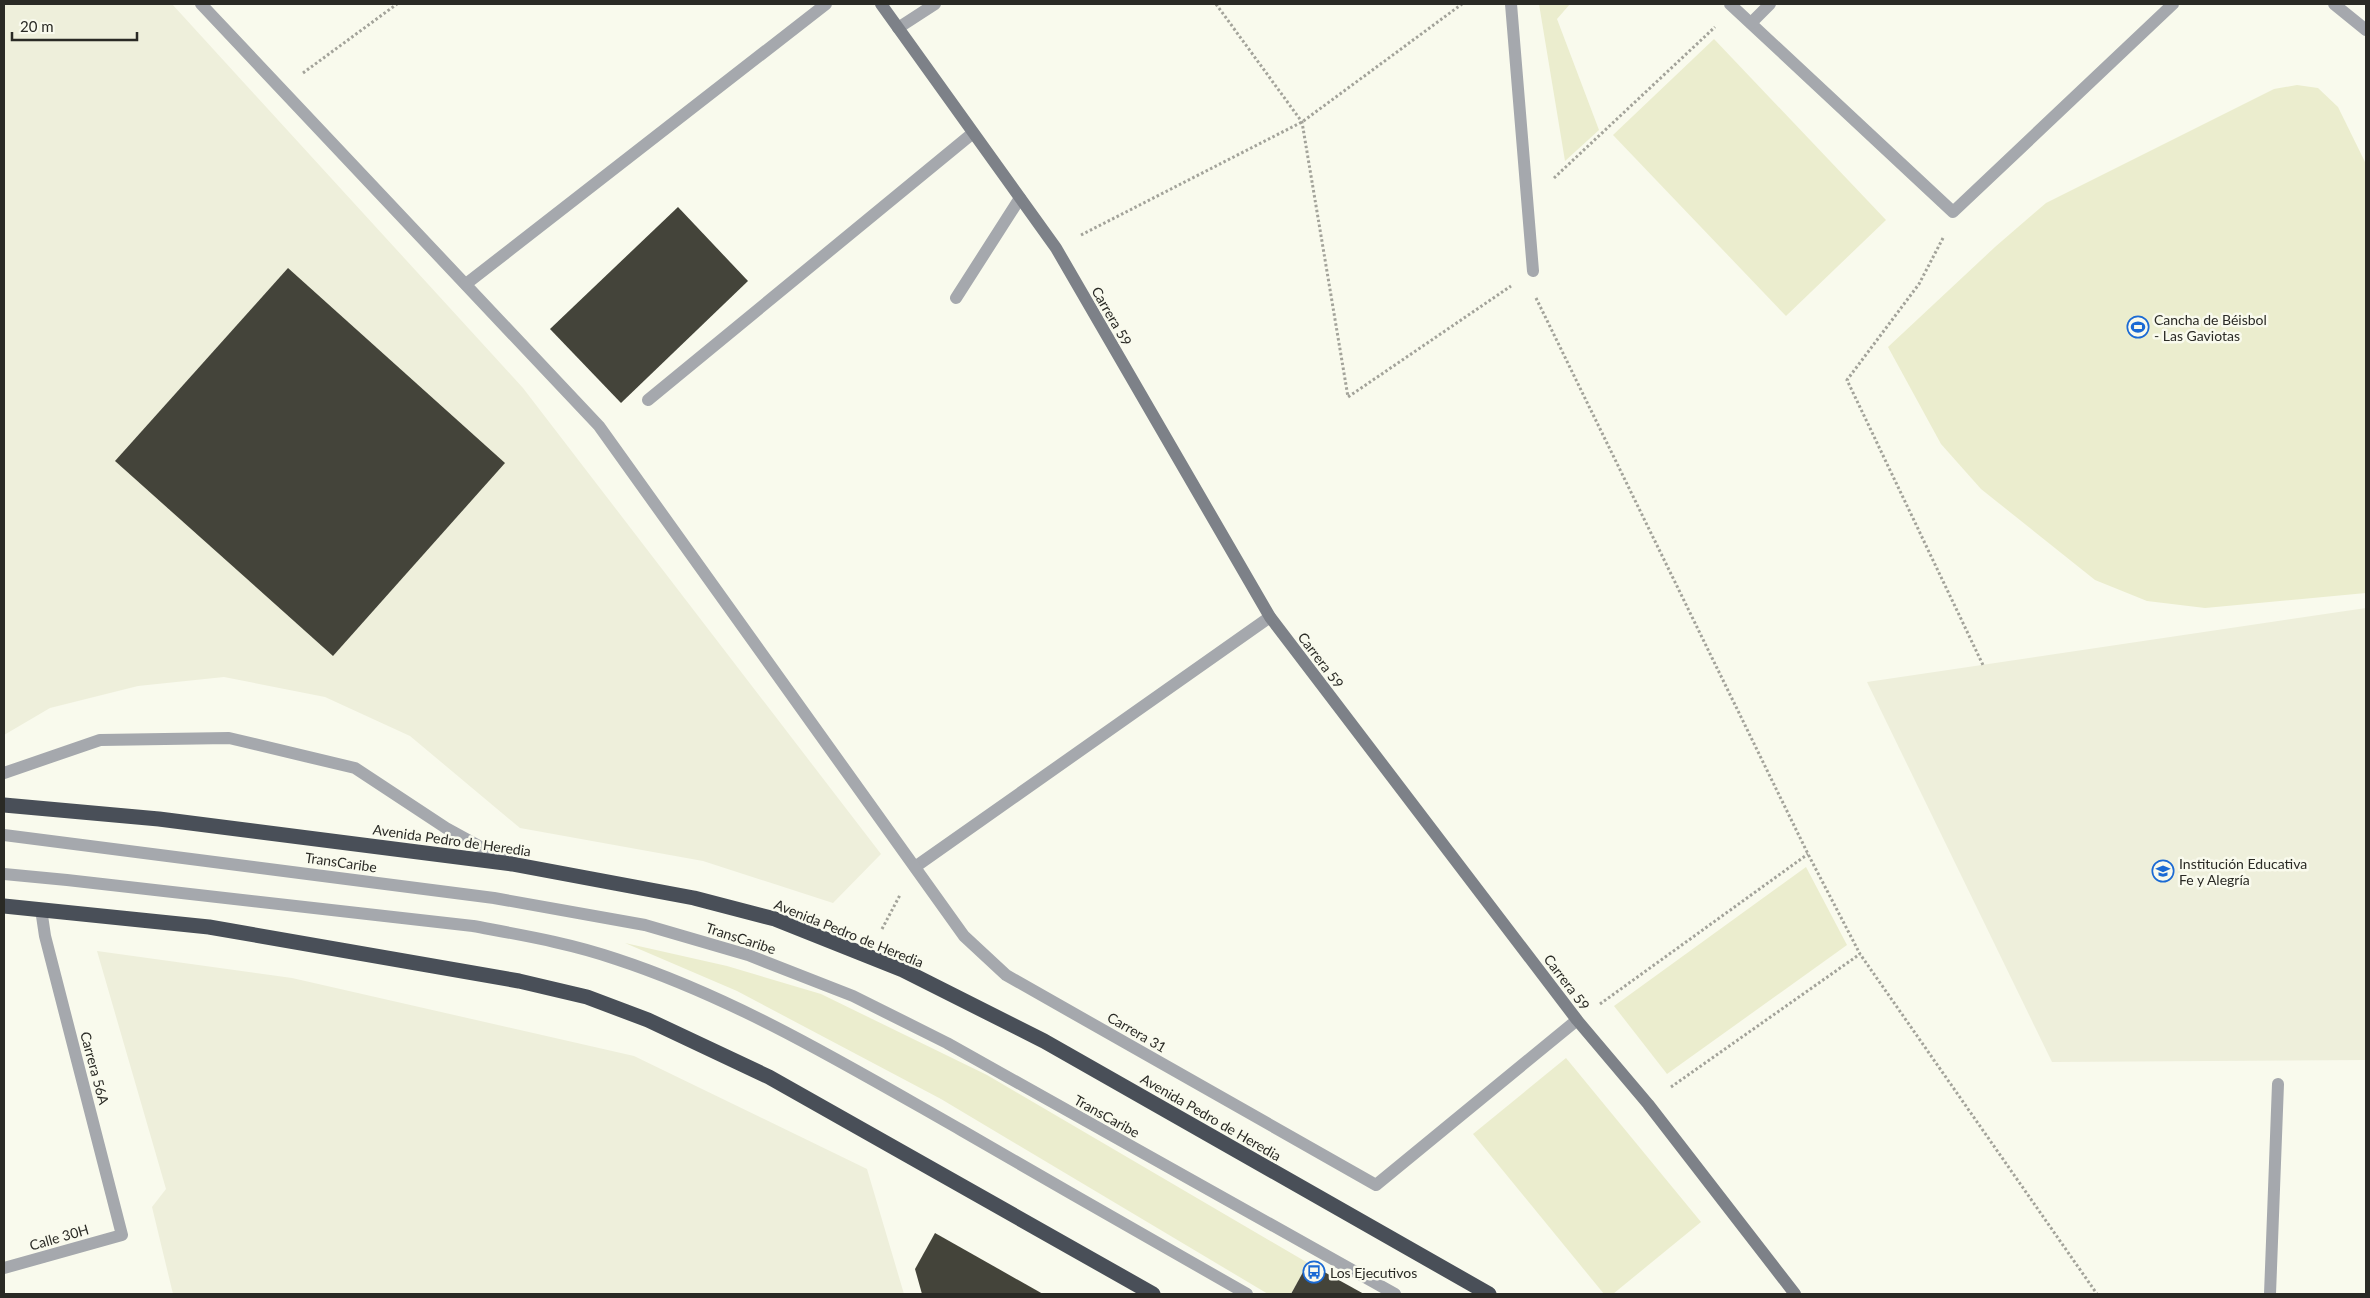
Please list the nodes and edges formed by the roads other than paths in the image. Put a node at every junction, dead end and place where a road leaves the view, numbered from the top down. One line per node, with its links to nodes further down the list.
1 (201, 4): 16 (street, Carrera 31)
2 (826, 4): 16 (street)
3 (881, 4): 11 (street, Carrera 59)
4 (935, 4): 11 (street)
5 (1511, 4): 15 (street)
6 (1770, 4): 10 (street)
7 (2172, 4): 10 (street)
8 (2334, 4): 12 (street)
9 (1733, 6): 10 (street)
10 (1751, 23)
11 (898, 28): 13 (street, Carrera 59)
12 (2366, 30)
13 (973, 133): 14 (street, Carrera 59); 18 (street)
14 (1020, 198): 17 (street); 19 (street, Carrera 59)
15 (1533, 271)
16 (466, 284): 24 (street, Carrera 31)
17 (956, 298)
18 (648, 400)
19 (1270, 617): 24 (street); 28 (street, Carrera 59)
20 (4, 773): 23 (street)
21 (4, 805): 23 (highway, Avenida Pedro de Heredia)
22 (4, 835): 34 (street, TransCaribe)
23 (512, 864): 35 (highway, Avenida Pedro de Heredia)
24 (914, 868): 28 (street, Carrera 31)
25 (4, 874): 33 (street)
26 (4, 906): 27 (highway)
27 (41, 909): 30 (street, Carrera 56A); 32 (highway)
28 (1577, 1020): 36 (street, Carrera 59)
29 (2278, 1084): 37 (street)
30 (122, 1235): 31 (street, Calle 30H)
31 (4, 1268)
32 (1153, 1294)
33 (1247, 1294)
34 (1394, 1294)
35 (1489, 1294)
36 (1795, 1294)
37 (2270, 1294)

